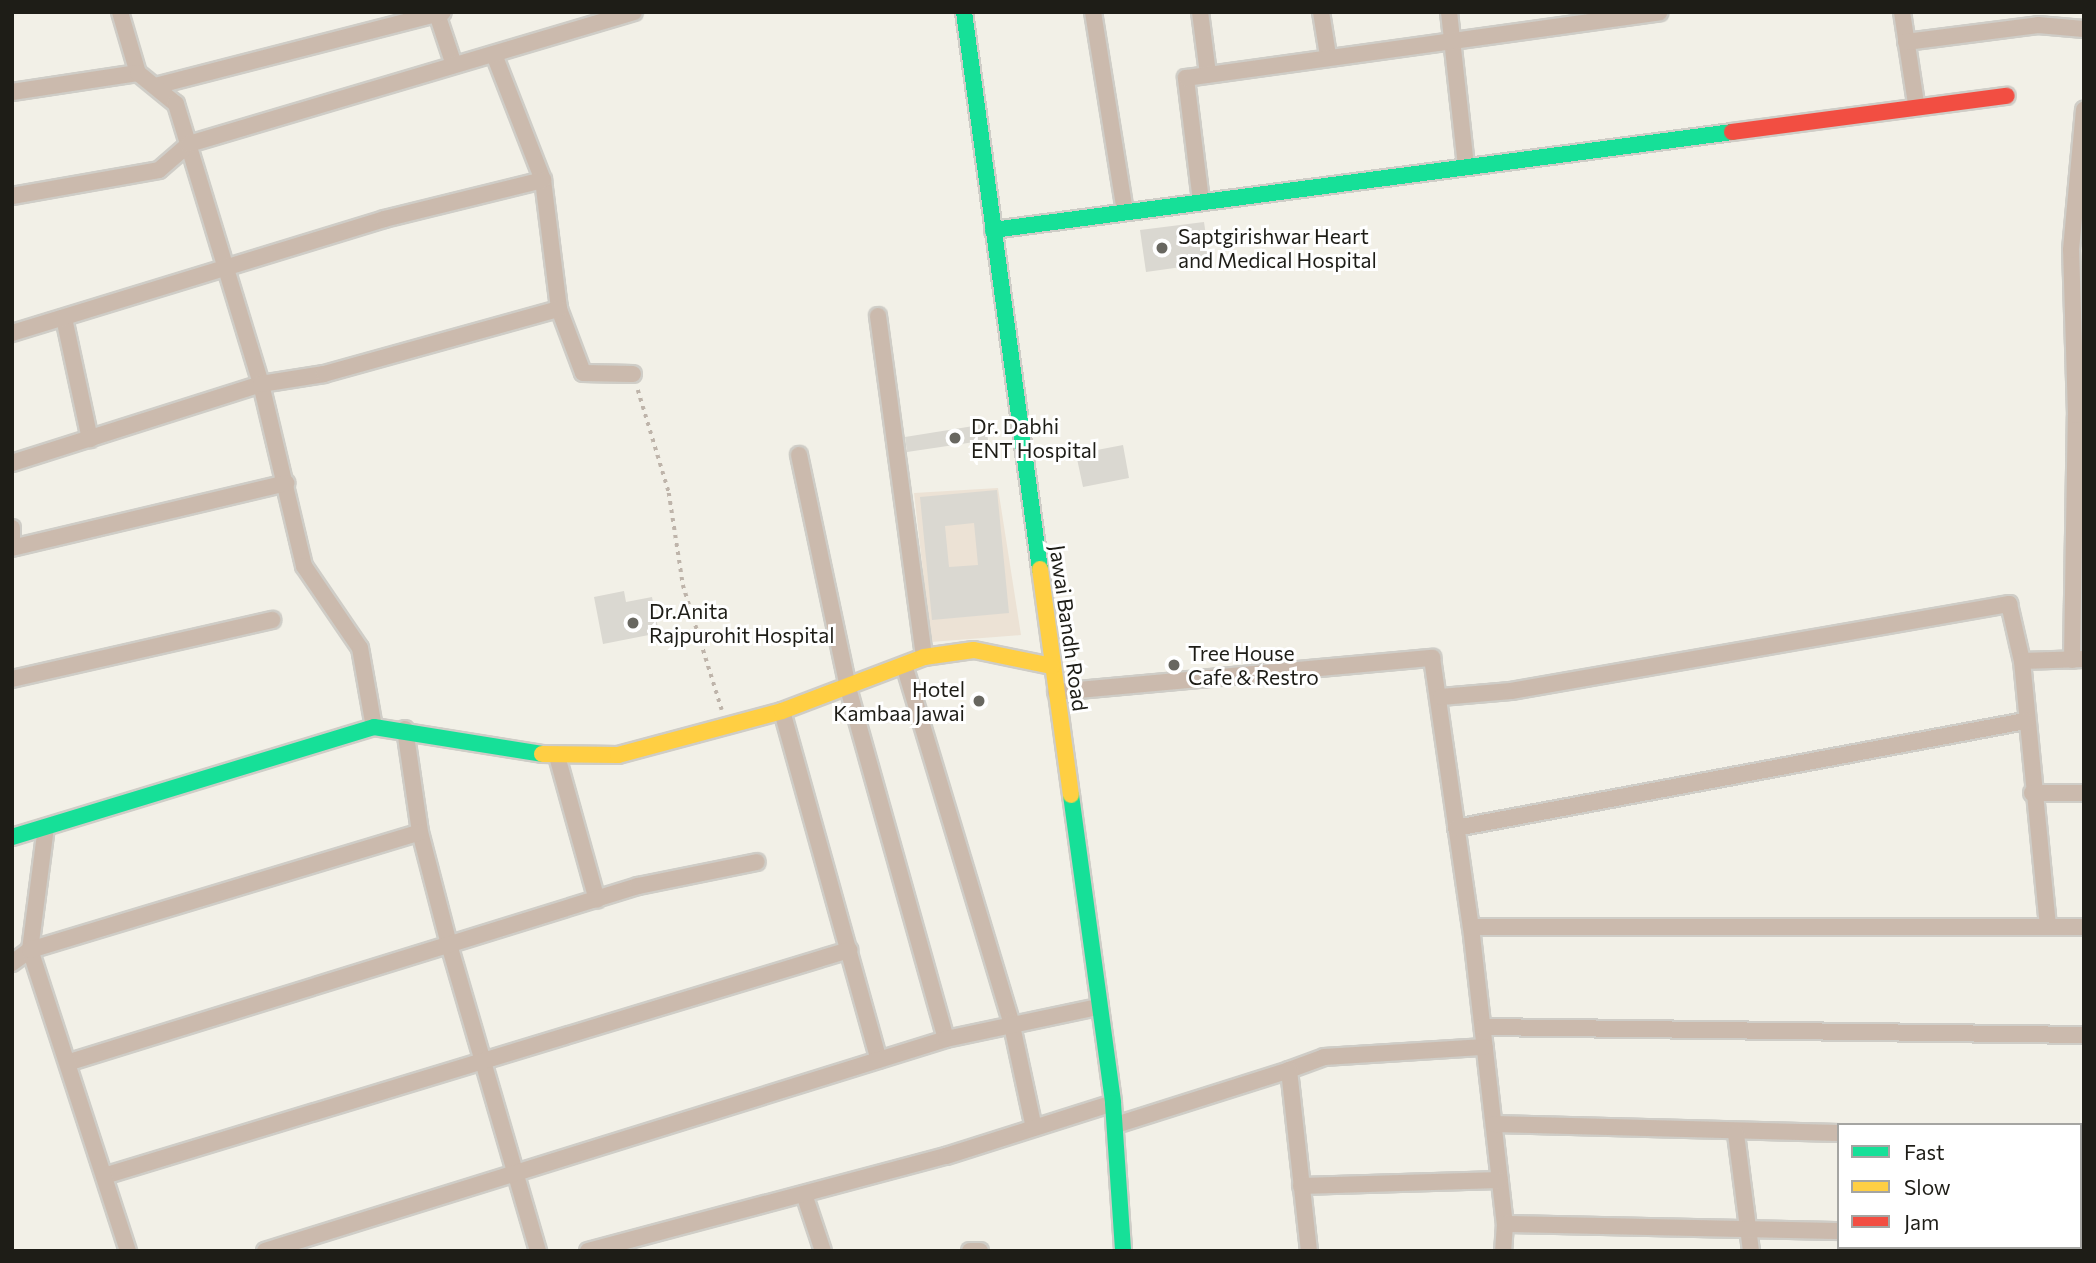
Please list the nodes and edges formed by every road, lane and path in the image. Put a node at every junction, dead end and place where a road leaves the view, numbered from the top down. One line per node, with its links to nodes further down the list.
1 (120, 12): 19 (street)
2 (634, 12): 17 (street)
3 (964, 12): 32 (street, Jawai Bandh Road)
4 (1093, 12): 31 (street)
5 (1200, 12): 20 (street)
6 (1321, 12): 16 (street)
7 (1449, 12): 14 (street)
8 (1659, 12): 11 (street)
9 (1902, 12): 15 (street)
10 (440, 13): 18 (street); 21 (street)
11 (1575, 18): 14 (street)
12 (2038, 19): 13 (street); 15 (street)
13 (2084, 29)
14 (1452, 41): 16 (street); 27 (street)
15 (1906, 42): 24 (street)
16 (1328, 55): 20 (street)
17 (495, 57): 18 (street); 28 (street)
18 (453, 62): 26 (street)
19 (138, 73): 21 (street); 22 (street)
20 (1208, 74): 30 (street)
21 (159, 85): 26 (street)
22 (12, 92)
23 (2007, 96): 24 (street)
24 (1916, 104): 27 (street)
25 (2084, 110): 33 (street)
26 (188, 144): 29 (street); 34 (street)
27 (1466, 165): 30 (street)
28 (543, 180): 34 (street); 35 (street)
29 (12, 195)
30 (1201, 201): 31 (street)
31 (1125, 211): 32 (street)
32 (993, 230): 52 (street, Jawai Bandh Road)
33 (2077, 251): 41 (street)
34 (226, 267): 37 (street); 40 (street)
35 (559, 309): 39 (street); 40 (street)
36 (878, 316): 49 (street)
37 (64, 318): 38 (street); 42 (street)
38 (12, 333)
39 (633, 374): 60 (path)
40 (261, 384): 42 (street); 45 (street)
41 (2080, 415): 50 (street)
42 (90, 439): 44 (street)
43 (799, 455): 55 (street)
44 (12, 463)
45 (287, 483): 47 (street); 61 (street)
46 (12, 528): 47 (street)
47 (14, 548)
48 (272, 620): 54 (street)
49 (925, 657): 52 (street); 53 (street)
50 (2078, 659): 51 (street)
51 (2022, 661): 57 (street); 59 (street)
52 (1052, 666): 56 (street, Jawai Bandh Road)
53 (905, 668): 55 (street); 80 (street)
54 (12, 680)
55 (848, 688): 58 (street); 83 (street)
56 (1056, 692): 57 (street); 79 (street, Jawai Bandh Road)
57 (1441, 697): 67 (street)
58 (782, 711): 60 (street); 77 (street)
59 (2025, 721): 64 (street); 67 (street)
60 (727, 726): 63 (street)
61 (374, 727): 62 (street); 66 (street)
62 (405, 729): 63 (street); 68 (street)
63 (557, 756): 71 (street)
64 (2032, 793): 65 (street); 73 (street)
65 (2084, 793)
66 (46, 827): 69 (street); 76 (street)
67 (1456, 828): 72 (street)
68 (420, 832): 75 (street); 76 (street)
69 (12, 837)
70 (757, 862): 71 (street)
71 (597, 901): 75 (street)
72 (1471, 927): 73 (street); 81 (street)
73 (2048, 927): 74 (street)
74 (2084, 927)
75 (450, 948): 85 (street); 87 (street)
76 (30, 950): 78 (street); 87 (street)
77 (849, 950): 85 (street); 86 (street)
78 (12, 962)
79 (1098, 1007): 80 (street); 89 (street, Jawai Bandh Road)
80 (1011, 1021): 83 (street); 92 (street)
81 (1483, 1027): 82 (street); 84 (street)
82 (2084, 1035)
83 (946, 1039): 86 (street)
84 (1485, 1047): 88 (street); 90 (street)
85 (482, 1060): 95 (street); 96 (street)
86 (879, 1060): 95 (street)
87 (70, 1062): 96 (street)
88 (1289, 1070): 91 (street); 98 (street)
89 (1113, 1102): 91 (street, Jawai Bandh Road); 92 (street)
90 (1494, 1124): 94 (street); 97 (street)
91 (1115, 1125): 110 (street, Jawai Bandh Road)
92 (1034, 1128): 99 (street)
93 (1837, 1133): 94 (street)
94 (1736, 1134): 101 (street)
95 (512, 1171): 104 (street); 105 (street)
96 (104, 1176): 103 (street)
97 (1500, 1180): 98 (street); 100 (street)
98 (1301, 1186): 111 (street)
99 (804, 1194): 106 (street); 107 (street)
100 (1505, 1224): 101 (street); 112 (street)
101 (1748, 1230): 102 (street); 113 (street)
102 (1837, 1231)
103 (128, 1251)
104 (265, 1251)
105 (538, 1251)
106 (588, 1251)
107 (823, 1251)
108 (970, 1251): 109 (street)
109 (980, 1251)
110 (1124, 1251)
111 (1309, 1251)
112 (1503, 1251)
113 (1751, 1251)

